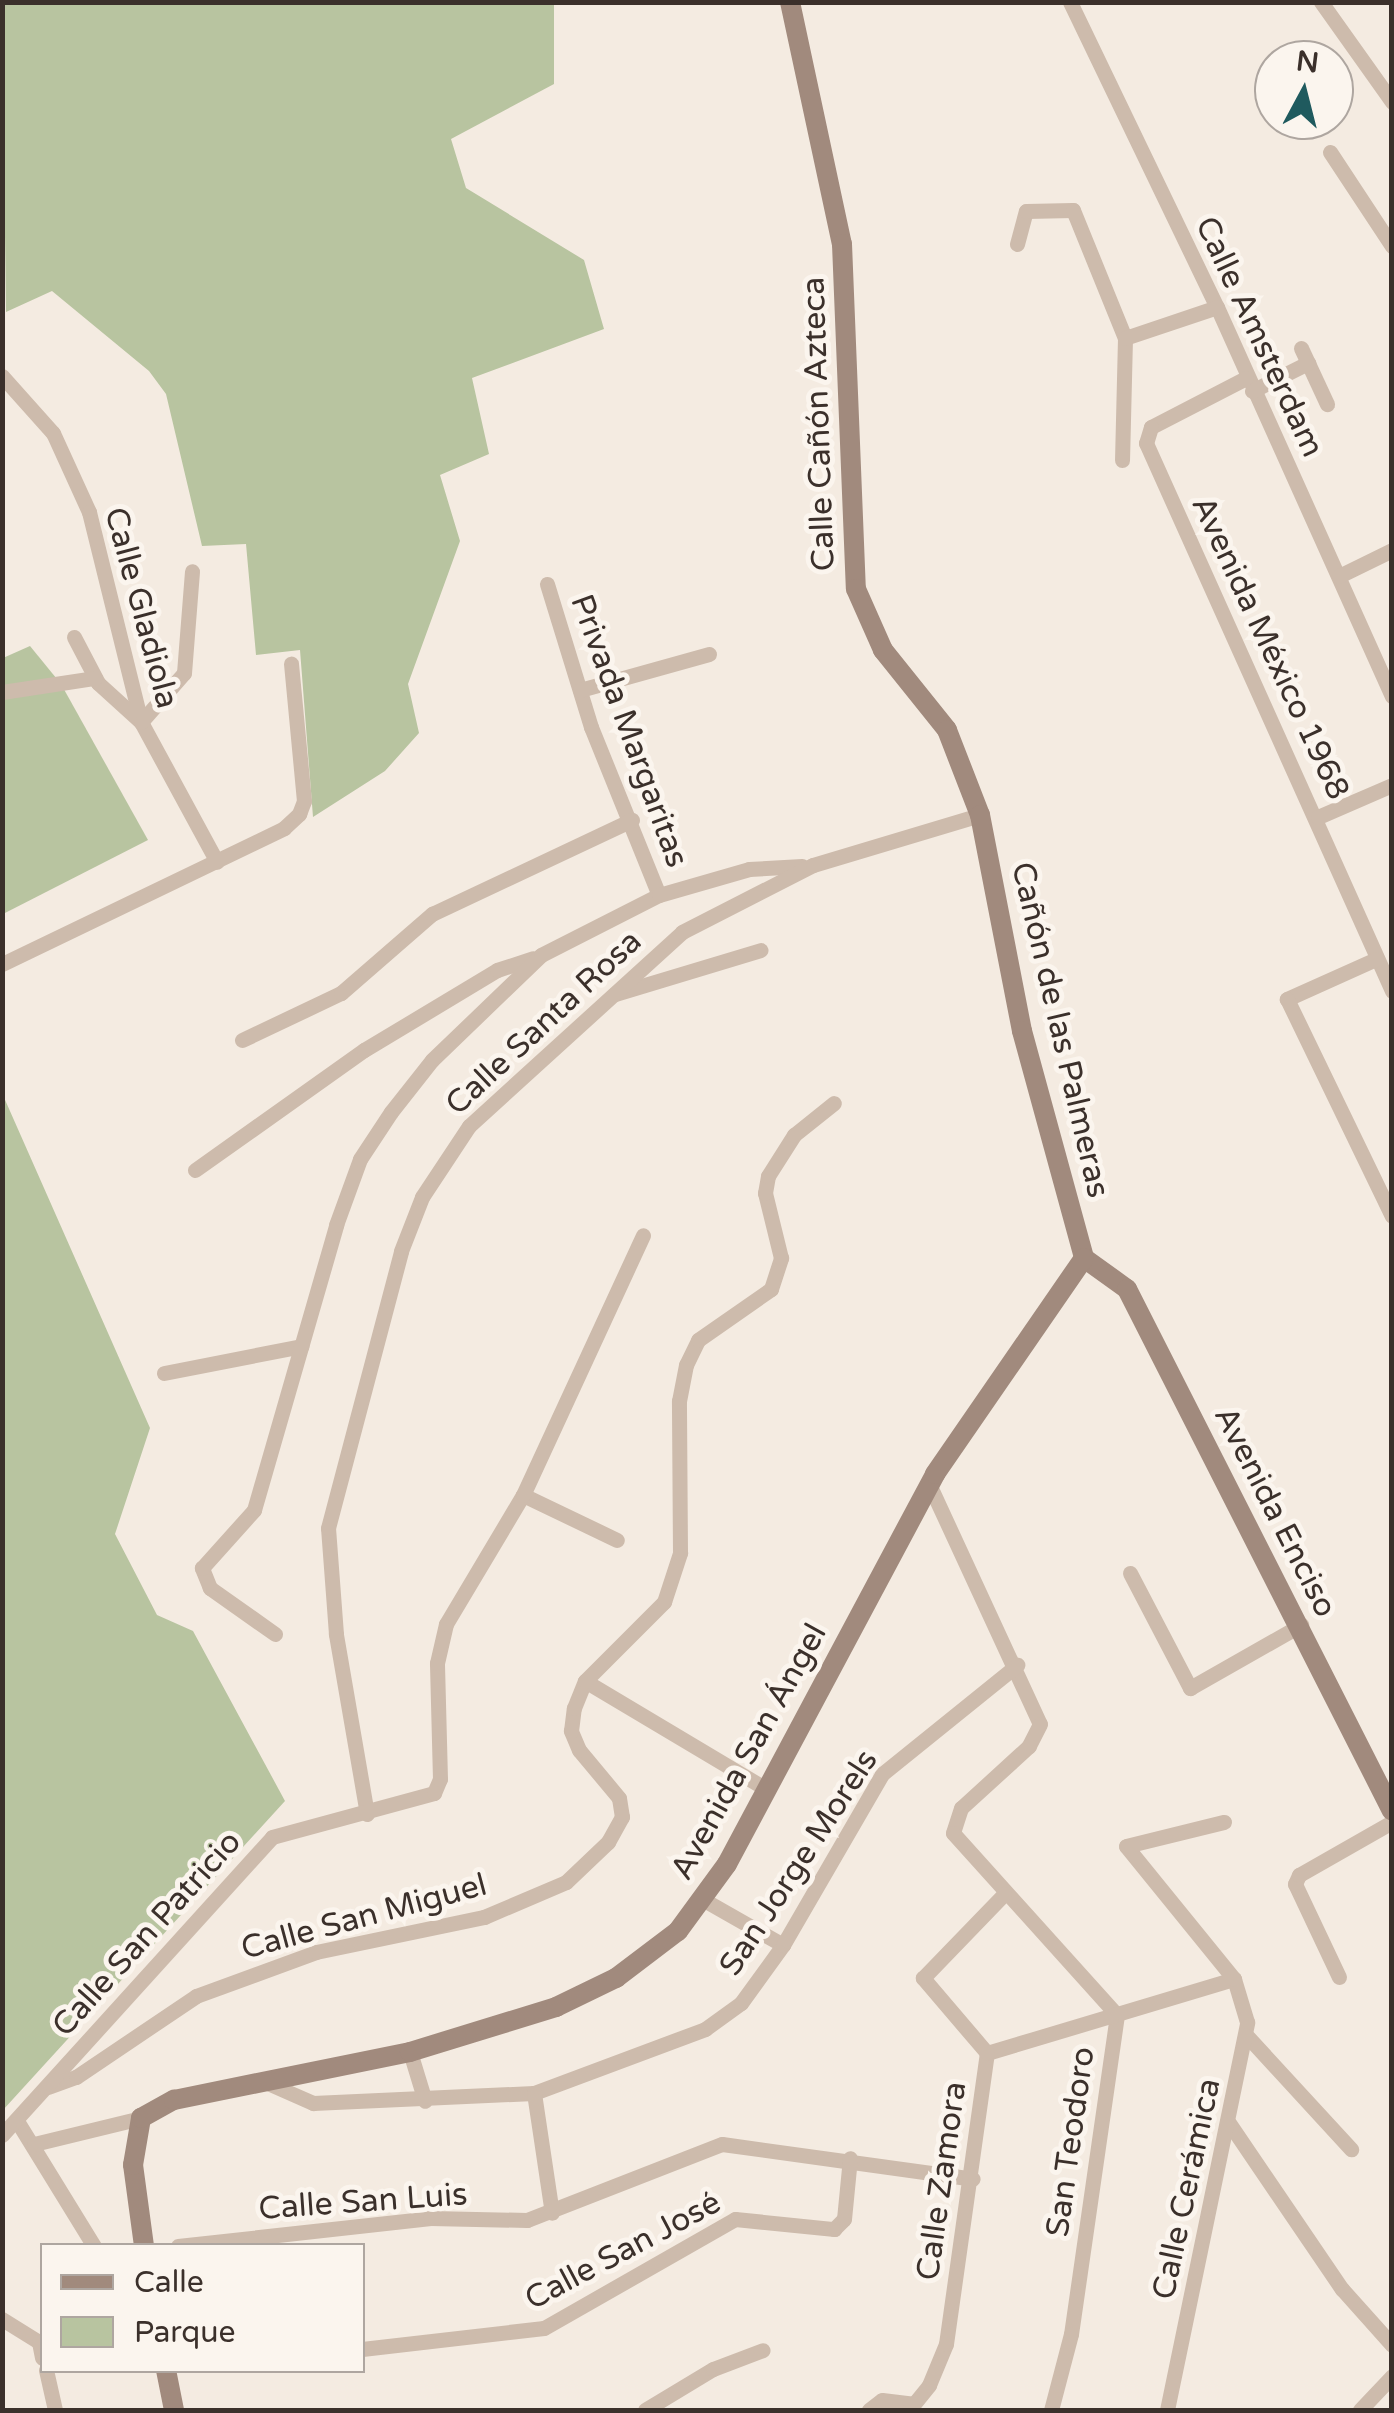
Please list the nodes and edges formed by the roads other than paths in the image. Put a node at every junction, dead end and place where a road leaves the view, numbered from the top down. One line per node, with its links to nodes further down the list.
1 (790, 2): 27 (main road, Calle Cañón Azteca)
2 (1070, 2): 8 (street, Calle Amsterdam)
3 (1321, 2): 4 (street)
4 (1392, 102)
5 (1330, 152): 7 (street)
6 (1017, 244): 9 (street)
7 (1392, 246)
8 (1217, 307): 9 (street); 11 (street, Calle Amsterdam)
9 (1126, 338): 13 (street)
10 (2, 376): 25 (street, Calle Gladiola)
11 (1249, 385): 12 (street, Avenida México 1968); 16 (street, Calle Amsterdam); 28 (street, Avenida México 1968)
12 (1327, 404)
13 (1122, 460)
14 (1392, 550): 16 (street)
15 (192, 571): 25 (street)
16 (1338, 576): 24 (street, Calle Amsterdam)
17 (547, 584): 22 (street, Privada Margaritas)
18 (74, 636): 21 (street)
19 (709, 654): 22 (street)
20 (291, 664): 30 (street)
21 (95, 678): 23 (street); 25 (street)
22 (580, 690): 29 (street, Privada Margaritas)
23 (2, 692)
24 (1392, 697)
25 (141, 722): 30 (street, Calle Gladiola)
26 (1392, 786): 28 (street)
27 (980, 814): 31 (street, Calle Santa Rosa); 44 (main road, Cañón de las Palmeras)
28 (1318, 817): 35 (street, Avenida México 1968)
29 (632, 820): 32 (street, Privada Margaritas); 39 (street)
30 (216, 862): 36 (street)
31 (812, 865): 32 (street); 38 (street, Calle Santa Rosa)
32 (659, 895): 34 (street)
33 (761, 950): 38 (street)
34 (541, 956): 41 (street); 45 (street)
35 (1376, 958): 37 (street, Avenida México 1968); 42 (street)
36 (2, 964)
37 (1392, 991)
38 (615, 994): 57 (street, Calle Santa Rosa)
39 (242, 1040)
40 (834, 1103): 54 (street)
41 (194, 1170)
42 (1392, 1216)
43 (642, 1235): 48 (street)
44 (1084, 1258): 47 (main road, Avenida San Ángel); 51 (main road, Avenida Enciso)
45 (301, 1346): 46 (street); 52 (street)
46 (164, 1373)
47 (929, 1484): 53 (street); 55 (main road, Avenida San Ángel)
48 (523, 1494): 49 (street); 57 (street, Calle San Patricio)
49 (617, 1540)
50 (1130, 1573): 51 (street)
51 (1300, 1626): 56 (main road, Avenida Enciso)
52 (275, 1634)
53 (1017, 1665): 60 (street, San Teodoro); 62 (street, San Jorge Morels)
54 (585, 1682): 55 (street); 70 (street, Calle San Miguel)
55 (766, 1789): 61 (main road, Avenida San Ángel)
56 (1392, 1811)
57 (366, 1814): 70 (street, Calle San Patricio)
58 (1224, 1822): 64 (street)
59 (1392, 1822): 63 (street)
60 (1004, 1894): 65 (street, San Teodoro); 68 (street, Calle Zamora)
61 (704, 1900): 62 (street); 67 (main road, Avenida San Ángel)
62 (782, 1945): 71 (street, San Jorge Morels)
63 (1339, 1977)
64 (1234, 1979): 65 (street); 66 (street, Calle Cerámica)
65 (1117, 2015): 68 (street); 98 (street, San Teodoro)
66 (1247, 2036): 75 (street, Calle Cerámica); 78 (street)
67 (410, 2052): 69 (main road, Avenida San Ángel); 72 (street)
68 (988, 2053): 80 (street, Calle Zamora)
69 (263, 2081): 72 (street, San Jorge Morels); 73 (main road, Avenida San Ángel)
70 (48, 2086): 74 (street, Calle San Patricio)
71 (534, 2093): 72 (street, San Jorge Morels); 81 (street)
72 (425, 2101)
73 (142, 2118): 77 (street); 83 (main road)
74 (17, 2121): 76 (street, Calle San Patricio); 77 (street)
75 (1229, 2123): 87 (street); 99 (street, Calle Cerámica)
76 (2, 2135)
77 (34, 2144): 82 (street)
78 (1351, 2149)
79 (850, 2158): 80 (street, Calle San Luis); 81 (street, Calle San Luis); 88 (street, Calle San José)
80 (973, 2180): 93 (street, Calle Zamora)
81 (552, 2213): 84 (street, Calle San Luis)
82 (92, 2243)
83 (144, 2243)
84 (205, 2243)
85 (2, 2319): 86 (street)
86 (40, 2345)
87 (1392, 2345)
88 (365, 2349)
89 (763, 2350): 96 (street)
90 (47, 2373): 94 (street)
91 (167, 2373): 95 (main road)
92 (1392, 2376): 100 (street)
93 (911, 2407): 97 (street)
94 (55, 2410)
95 (174, 2410)
96 (645, 2410)
97 (870, 2410)
98 (1051, 2410)
99 (1168, 2410)
100 (1360, 2410)

